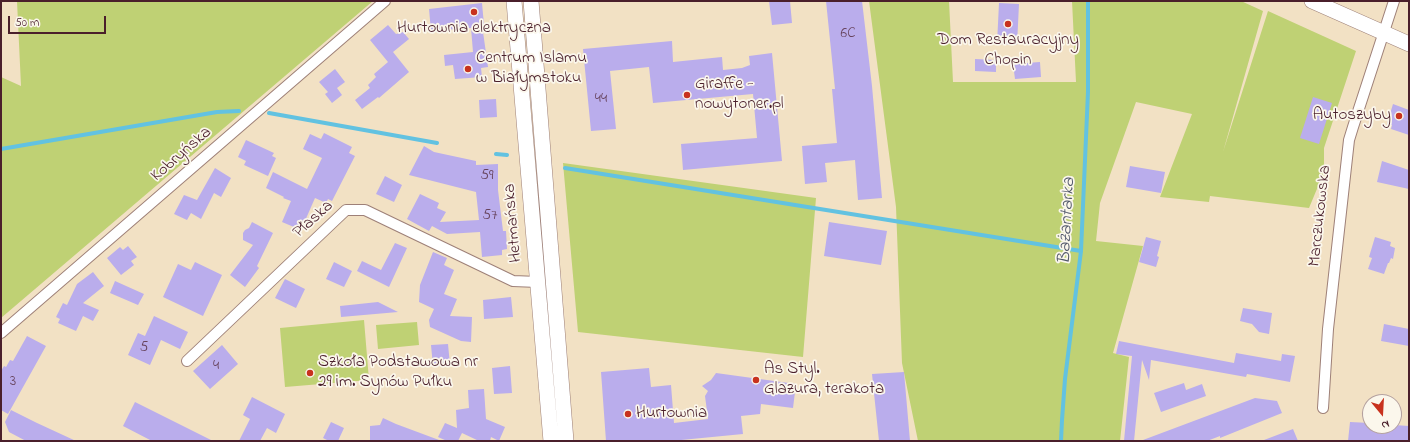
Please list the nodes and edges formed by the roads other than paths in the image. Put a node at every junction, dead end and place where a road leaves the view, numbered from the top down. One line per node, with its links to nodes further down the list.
1 (385, 1): 9 (street, Kobryńska)
2 (514, 1): 8 (main road, Hetmańska)
3 (531, 1): 13 (main road, Hetmańska)
4 (1312, 1): 6 (main road)
5 (1394, 1): 6 (street, Marczukowska)
6 (1383, 32): 7 (main road); 11 (street, Marczukowska)
7 (1409, 44)
8 (538, 282): 10 (street, Płaska); 12 (main road, Hetmańska)
9 (1, 333)
10 (187, 362)
11 (1323, 408)
12 (551, 441)
13 (566, 441)

